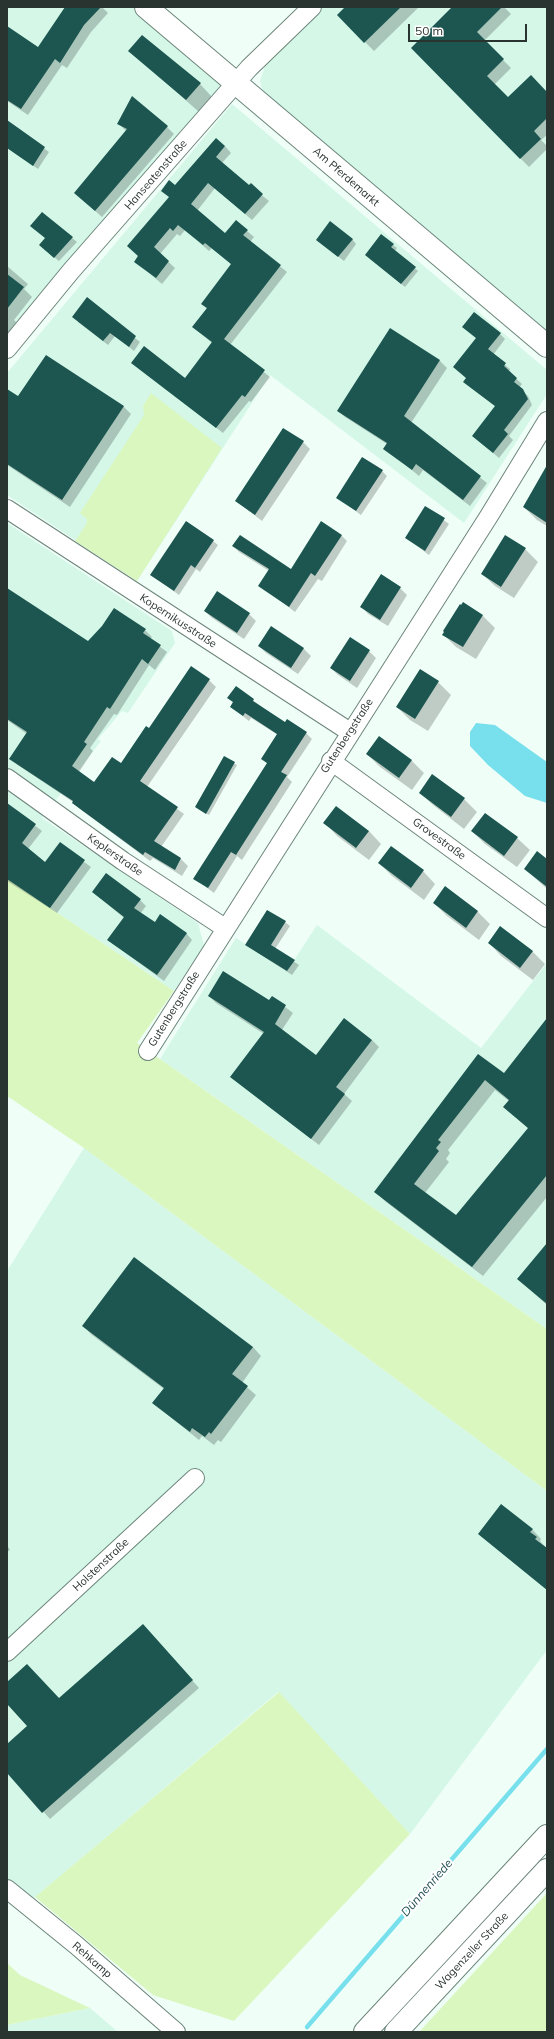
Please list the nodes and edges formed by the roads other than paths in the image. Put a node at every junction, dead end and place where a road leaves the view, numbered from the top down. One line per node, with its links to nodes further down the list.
1 (146, 7): 3 (street, Am Pferdemarkt)
2 (312, 7): 3 (street, Hanseatenstraße)
3 (236, 82): 4 (street, Am Pferdemarkt); 5 (street, Hanseatenstraße)
4 (547, 346)
5 (7, 349)
6 (547, 421): 8 (street, Gutenbergstraße)
7 (7, 509): 8 (street, Kopernikusstraße)
8 (350, 732): 9 (street, Gutenbergstraße)
9 (331, 761): 11 (street, Grovestraße); 12 (street, Gutenbergstraße)
10 (7, 778): 12 (street, Keplerstraße)
11 (547, 918)
12 (225, 928): 13 (street, Gutenbergstraße)
13 (148, 1051)
14 (195, 1478): 15 (street, Holstenstraße)
15 (7, 1652)
16 (547, 1836): 20 (street)
17 (547, 1870): 21 (street, Wagenzeller Straße)
18 (7, 1889): 19 (street, Rehkamp)
19 (176, 2032)
20 (365, 2032)
21 (396, 2032)

